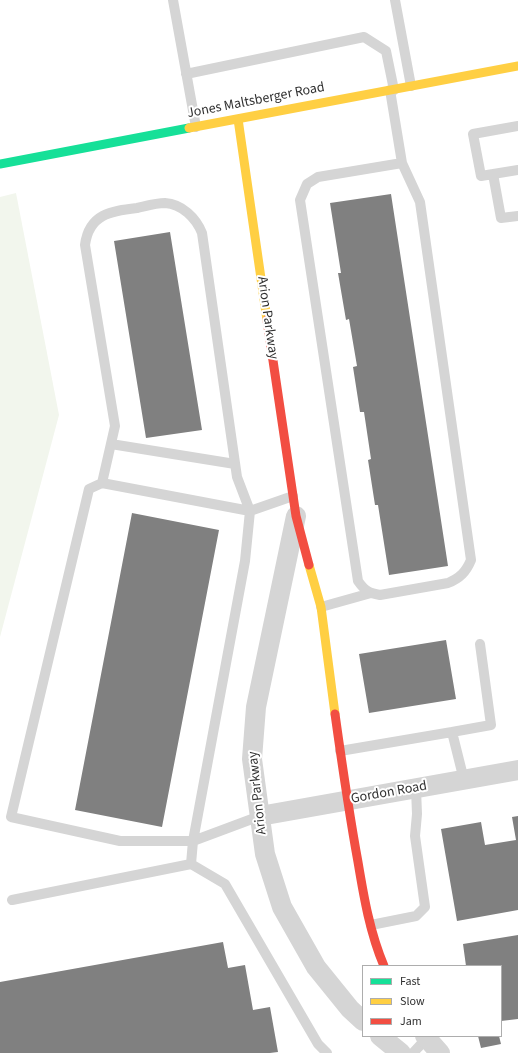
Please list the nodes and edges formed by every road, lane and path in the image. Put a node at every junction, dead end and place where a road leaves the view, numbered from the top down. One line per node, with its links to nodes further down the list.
1 (173, 0): 4 (lane)
2 (395, 0): 5 (lane)
3 (518, 66): 5 (street, Jones Maltsberger Road)
4 (186, 74): 6 (lane); 9 (lane)
5 (411, 86): 6 (street, Jones Maltsberger Road)
6 (392, 90): 7 (street, Jones Maltsberger Road); 10 (lane)
7 (238, 119): 9 (street, Jones Maltsberger Road); 18 (street, Arion Parkway)
8 (518, 126): 13 (lane)
9 (196, 127): 11 (street, Jones Maltsberger Road)
10 (402, 163): 21 (lane); 21 (lane)
11 (0, 164)
12 (518, 170): 13 (lane)
13 (493, 174): 14 (lane)
14 (518, 216)
15 (111, 444): 16 (lane); 16 (lane); 17 (lane)
16 (235, 464): 19 (lane)
17 (102, 483): 19 (lane); 31 (lane)
18 (293, 496): 19 (lane); 20 (street, Arion Parkway)
19 (250, 511): 31 (lane)
20 (296, 516): 22 (street, Arion Parkway); 30 (street, Arion Parkway)
21 (371, 593): 22 (lane)
22 (321, 607): 25 (street, Arion Parkway)
23 (480, 644): 24 (lane)
24 (452, 732): 25 (lane); 27 (lane)
25 (340, 751): 29 (street, Arion Parkway)
26 (518, 770): 27 (street, Gordon Road)
27 (464, 780): 28 (street, Gordon Road)
28 (416, 789): 29 (street, Gordon Road); 34 (lane)
29 (347, 801): 30 (street, Gordon Road); 34 (street, Arion Parkway)
30 (260, 816): 31 (lane); 36 (street, Arion Parkway)
31 (193, 841): 32 (lane)
32 (191, 864): 33 (lane); 39 (lane)
33 (12, 900)
34 (371, 925): 35 (street, Arion Parkway)
35 (384, 965)
36 (362, 1020)
37 (381, 1037): 40 (street)
38 (426, 1037): 41 (lane); 42 (street)
39 (327, 1053)
40 (401, 1053)
41 (413, 1053)
42 (440, 1053)

